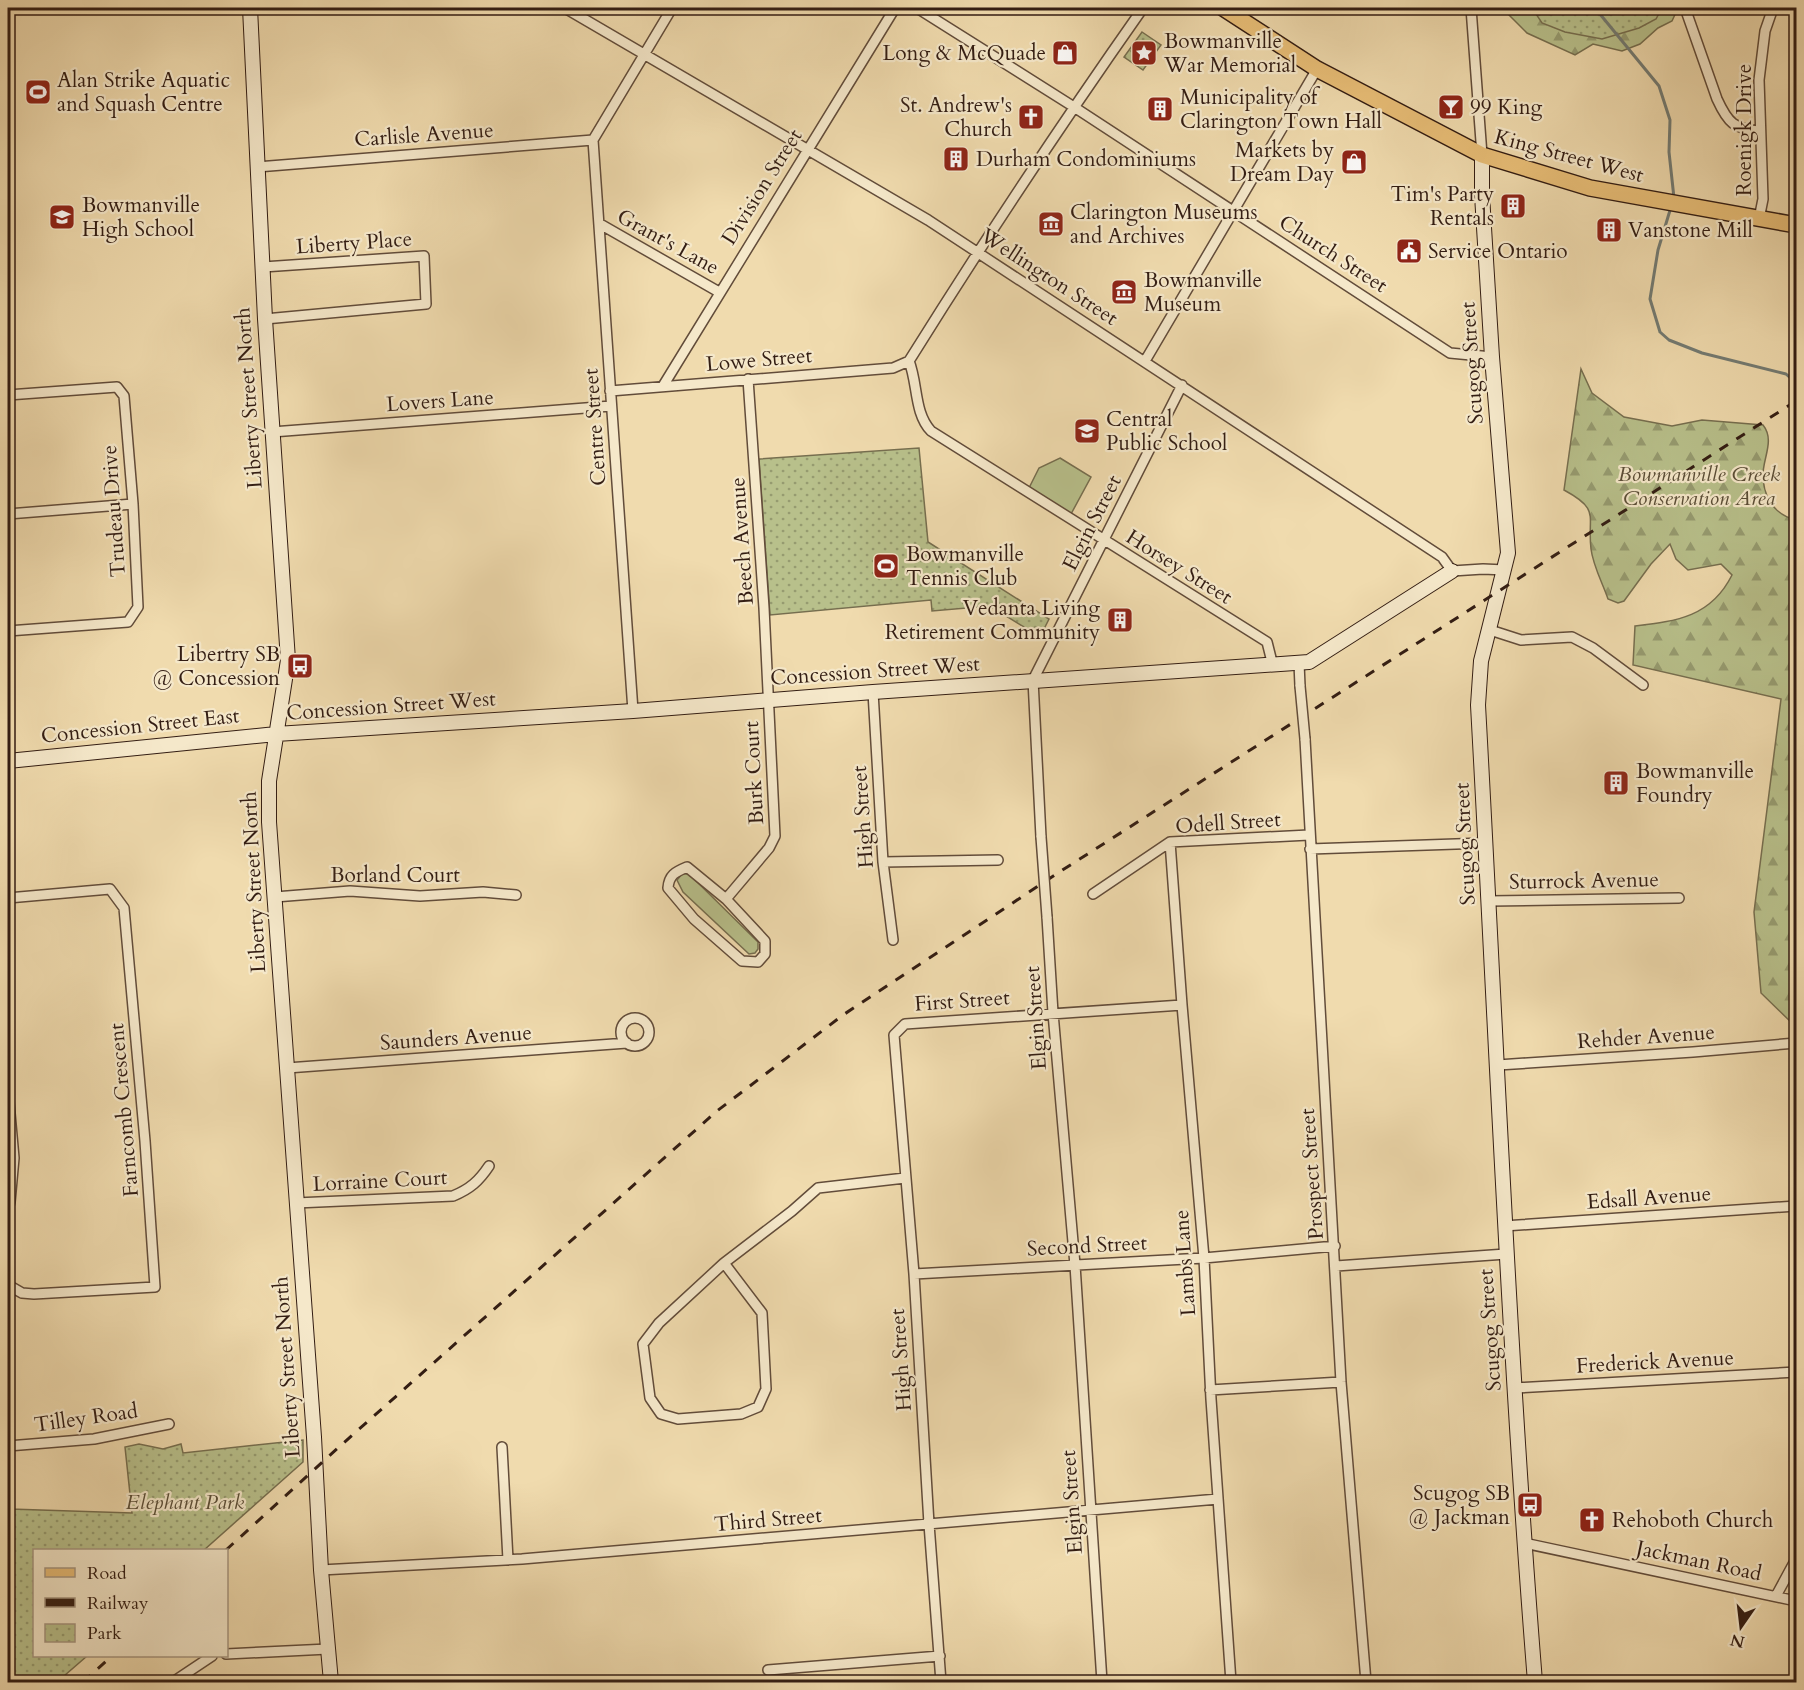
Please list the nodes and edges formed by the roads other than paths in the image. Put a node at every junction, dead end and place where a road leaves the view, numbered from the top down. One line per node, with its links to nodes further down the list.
1 (250, 8): 18 (street, Liberty Street North)
2 (565, 8): 11 (street, Wellington Street)
3 (672, 8): 11 (street)
4 (894, 8): 16 (street, Division Street)
5 (917, 8): 13 (street, Church Street)
6 (1143, 8): 13 (street)
7 (1223, 8): 12 (main road, King Street West)
8 (1471, 8): 17 (street, Scugog Street)
9 (1685, 8): 14 (street)
10 (1773, 8): 14 (street, Roenigk Drive)
11 (644, 54): 15 (street); 16 (street, Wellington Street)
12 (1317, 69): 17 (main road, King Street West); 19 (street)
13 (1074, 107): 19 (street, Church Street); 23 (street)
14 (1760, 131): 20 (street, Roenigk Drive)
15 (592, 141): 18 (street, Carlisle Avenue); 21 (street, Centre Street)
16 (807, 148): 23 (street, Wellington Street); 25 (street, Division Street)
17 (1482, 155): 20 (main road, King Street West); 27 (street, Scugog Street)
18 (257, 167): 24 (street, Liberty Street North)
19 (1234, 211): 27 (street, Church Street); 28 (street)
20 (1760, 219): 22 (main road, King Street West)
21 (600, 224): 25 (street, Grant's Lane); 33 (street, Centre Street)
22 (1797, 225)
23 (978, 252): 28 (street, Wellington Street); 29 (street)
24 (263, 267): 26 (street, Liberty Street North); 26 (street, Liberty Place)
25 (719, 291): 32 (street, Division Street)
26 (265, 319): 36 (street, Liberty Street North)
27 (1492, 357): 40 (street, Scugog Street)
28 (1145, 361): 31 (street, Wellington Street)
29 (909, 362): 30 (street, Lowe Street); 39 (street, Horsey Street)
30 (748, 379): 32 (street, Lowe Street); 49 (street, Beech Avenue)
31 (1182, 385): 39 (street, Elgin Street); 41 (street, Wellington Street)
32 (663, 387): 33 (street, Lowe Street)
33 (610, 391): 35 (street, Centre Street)
34 (8, 395): 37 (street, Trudeau Drive)
35 (611, 406): 36 (street, Lovers Lane); 50 (street, Centre Street)
36 (272, 432): 51 (street, Liberty Street North)
37 (133, 504): 38 (street); 43 (street, Trudeau Drive)
38 (8, 513)
39 (1104, 541): 45 (street, Horsey Street); 46 (street, Elgin Street)
40 (1505, 570): 41 (street); 42 (street, Scugog Street)
41 (1452, 571): 44 (street, Concession Street West)
42 (1490, 630): 47 (street); 55 (street, Scugog Street)
43 (8, 631)
44 (1299, 663): 45 (street, Concession Street West); 53 (street, Prospect Street, bridge)
45 (1273, 666): 46 (street, Concession Street West)
46 (1033, 680): 48 (street, Concession Street West); 68 (street, Elgin Street, bridge)
47 (1643, 685)
48 (873, 692): 49 (street, Concession Street West); 58 (street, High Street)
49 (769, 700): 50 (street, Concession Street West); 64 (street, Burk Court)
50 (633, 711): 51 (street, Concession Street West)
51 (276, 734): 52 (street, Concession Street East); 61 (street, Liberty Street North)
52 (8, 761)
53 (1309, 835): 54 (street, Odell Street); 56 (street, Prospect Street)
54 (1170, 842): 59 (street, Odell Street); 67 (street, Lambs Lane)
55 (1485, 843): 56 (street); 65 (street, Scugog Street)
56 (1310, 849): 82 (street, Prospect Street)
57 (998, 860): 58 (street)
58 (883, 862): 66 (street, High Street)
59 (1093, 894)
60 (516, 895): 61 (street, Borland Court)
61 (275, 897): 73 (street, Liberty Street North)
62 (8, 898): 89 (street, Farncomb Crescent)
63 (1679, 898): 65 (street, Sturrock Avenue)
64 (726, 899): 64 (street)
65 (1489, 901): 72 (street, Scugog Street)
66 (893, 940)
67 (1182, 1005): 68 (street, First Street); 84 (street, Lambs Lane)
68 (1053, 1013): 69 (street, First Street); 86 (street, Elgin Street)
69 (894, 1035): 77 (street, High Street)
70 (627, 1043): 73 (street, Saunders Avenue)
71 (1797, 1043): 72 (street, Rehder Avenue)
72 (1498, 1065): 81 (street, Scugog Street)
73 (287, 1068): 78 (street, Liberty Street North)
74 (8, 1091): 75 (street)
75 (11, 1158): 80 (street)
76 (489, 1166): 78 (street, Lorraine Court)
77 (905, 1178): 85 (street); 88 (street, High Street)
78 (296, 1203): 103 (street, Liberty Street North)
79 (1797, 1206): 81 (street, Edsall Avenue)
80 (8, 1209)
81 (1504, 1227): 83 (street, Scugog Street)
82 (1335, 1246): 84 (street, Second Street); 87 (street, Prospect Street)
83 (1506, 1254): 87 (street); 92 (street, Scugog Street)
84 (1204, 1258): 86 (street, Second Street); 93 (street, Lambs Lane)
85 (724, 1263): 85 (street)
86 (1075, 1265): 88 (street, Second Street); 98 (street, Elgin Street)
87 (1336, 1266): 91 (street, Prospect Street)
88 (914, 1274): 99 (street, High Street)
89 (8, 1285)
90 (1797, 1372): 92 (street, Frederick Avenue)
91 (1341, 1382): 93 (street); 116 (street, Prospect Street)
92 (1515, 1389): 100 (street, Scugog Street)
93 (1210, 1390): 97 (street, Lambs Lane)
94 (169, 1424): 95 (street, Tilley Road)
95 (8, 1446)
96 (502, 1447): 102 (street)
97 (1218, 1499): 98 (street, Third Street); 115 (street, Lambs Lane)
98 (1091, 1511): 99 (street, Third Street); 114 (street, Elgin Street)
99 (929, 1524): 102 (street, Third Street); 108 (street, High Street)
100 (1524, 1543): 104 (street, Jackman Road); 117 (street, Scugog Street)
101 (1797, 1559): 104 (street)
102 (508, 1560): 103 (street, Third Street)
103 (321, 1570): 106 (street, Liberty Street North)
104 (1776, 1596): 105 (street, Jackman Road)
105 (1797, 1601)
106 (328, 1649): 107 (street); 112 (street, Liberty Street North)
107 (228, 1654)
108 (940, 1656): 110 (street); 113 (street, High Street)
109 (211, 1657): 111 (street)
110 (768, 1670)
111 (173, 1683)
112 (331, 1683)
113 (941, 1683)
114 (1102, 1683)
115 (1231, 1683)
116 (1366, 1683)
117 (1535, 1683)

